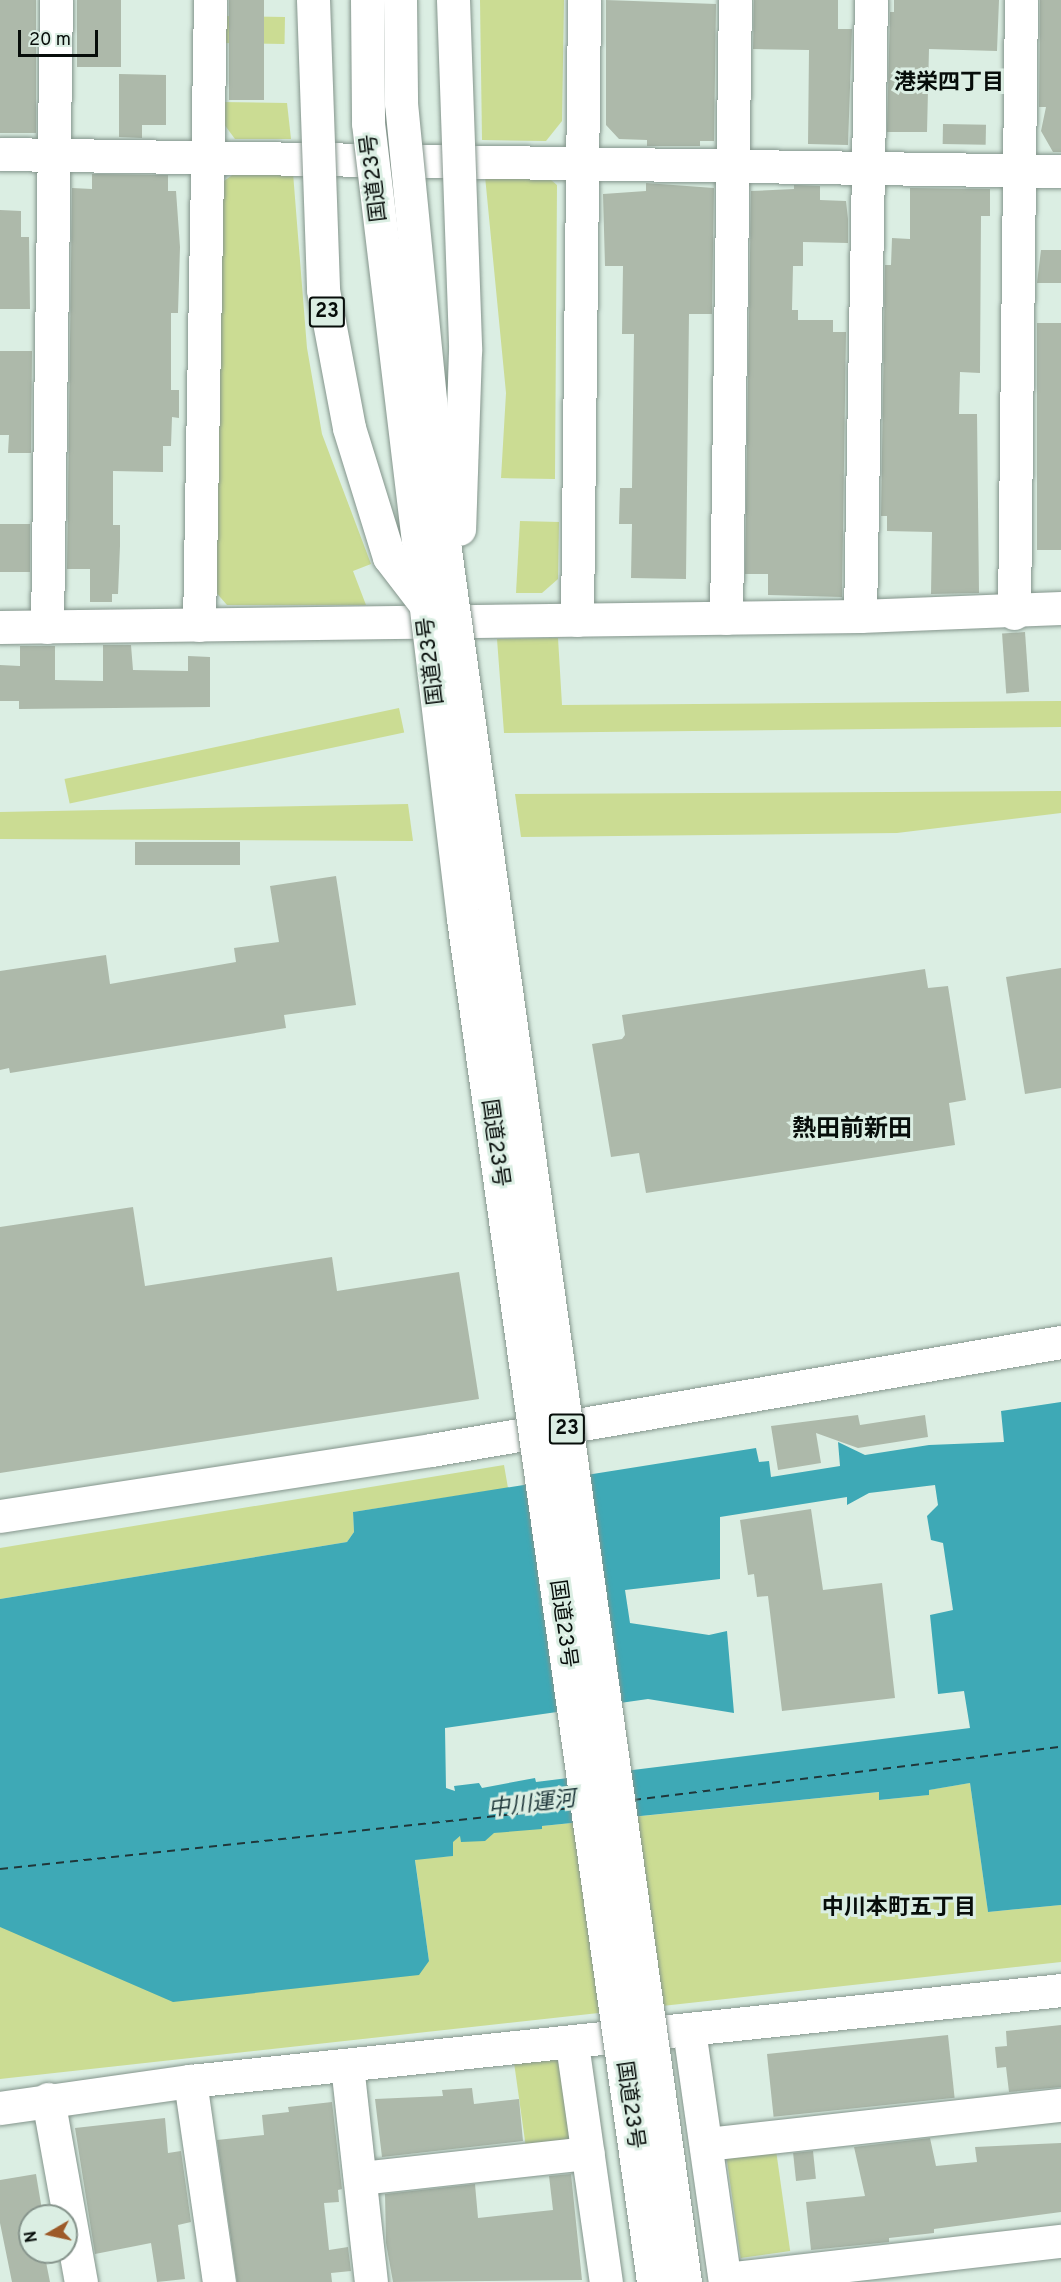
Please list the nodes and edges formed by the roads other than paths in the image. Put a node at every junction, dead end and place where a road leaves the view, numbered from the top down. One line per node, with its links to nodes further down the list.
1 (56, 0): 12 (main road)
2 (210, 0): 13 (main road)
3 (314, 0): 20 (main road, 23, bridge)
4 (367, 0): 20 (main road, 国道23号 / 23, bridge)
5 (400, 0): 19 (main road, 国道23号 / 23, bridge)
6 (453, 0): 19 (main road, 23, bridge)
7 (584, 0): 14 (main road)
8 (735, 0): 15 (main road)
9 (871, 0): 16 (main road)
10 (1021, 0): 17 (main road)
11 (0, 154): 12 (main road)
12 (54, 155): 13 (main road); 28 (main road)
13 (207, 157): 14 (main road); 26 (main road)
14 (582, 163): 15 (main road); 25 (main road)
15 (733, 165): 16 (main road); 24 (main road)
16 (868, 167): 17 (main road); 23 (main road)
17 (1019, 170): 18 (main road); 22 (main road)
18 (1061, 171)
19 (448, 577): 49 (main road, 国道23号 / 23, bridge)
20 (425, 604): 48 (main road, 国道23号 / 23, bridge)
21 (1061, 608): 22 (main road)
22 (1014, 613): 23 (main road)
23 (860, 616): 24 (main road)
24 (726, 618): 25 (main road)
25 (577, 620): 26 (main road)
26 (199, 625): 28 (main road)
27 (0, 627): 28 (main road)
28 (47, 627)
29 (1061, 1342): 30 (main road)
30 (0, 1516)
31 (1061, 1990): 32 (main road)
32 (689, 2031): 33 (main road); 39 (main road)
33 (572, 2044): 34 (main road); 40 (main road)
34 (346, 2065): 35 (main road); 41 (main road)
35 (190, 2081): 36 (main road); 45 (main road)
36 (48, 2099): 38 (main road); 44 (main road)
37 (1061, 2105): 39 (main road)
38 (0, 2108)
39 (706, 2144): 43 (main road)
40 (588, 2153): 41 (main road); 47 (main road)
41 (360, 2178): 46 (main road)
42 (1061, 2241): 43 (main road)
43 (725, 2280)
44 (81, 2282)
45 (219, 2282)
46 (371, 2282)
47 (606, 2282)
48 (653, 2282)
49 (685, 2282)

